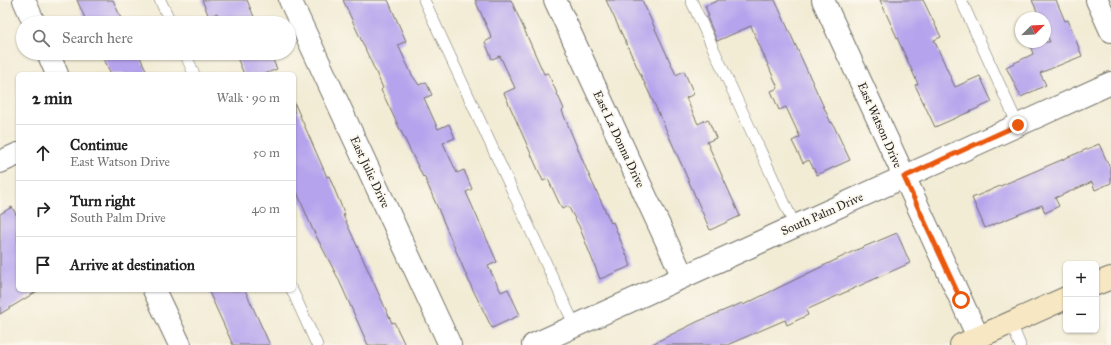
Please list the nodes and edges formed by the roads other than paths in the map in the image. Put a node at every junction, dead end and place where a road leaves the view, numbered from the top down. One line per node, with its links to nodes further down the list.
1 (24, 0): 10 (street)
2 (160, 0): 11 (lane)
3 (290, 0): 34 (street, East Julie Drive)
4 (424, 0): 30 (lane)
5 (555, 0): 23 (street, East La Donna Drive)
6 (692, 0): 22 (lane)
7 (823, 0): 21 (street, East Watson Drive)
8 (961, 0): 18 (lane)
9 (1097, 0): 12 (street)
10 (31, 16)
11 (168, 16)
12 (1111, 31)
13 (51, 60): 15 (street)
14 (187, 60): 16 (lane)
15 (56, 72)
16 (193, 72)
17 (1111, 83): 18 (street, South Palm Drive)
18 (1018, 125): 21 (street, South Palm Drive)
19 (16, 155): 20 (street)
20 (0, 162)
21 (904, 177): 22 (street, South Palm Drive); 31 (street, East Watson Drive)
22 (795, 226): 23 (street, South Palm Drive)
23 (683, 277): 30 (street, South Palm Drive)
24 (1111, 278): 25 (main road)
25 (1099, 283)
26 (155, 292): 32 (street)
27 (293, 292): 33 (lane)
28 (1063, 299): 29 (main road)
29 (1011, 323): 31 (main road); 36 (lane)
30 (575, 326): 35 (street, South Palm Drive)
31 (970, 341)
32 (180, 345)
33 (318, 345)
34 (450, 345)
35 (533, 345)
36 (1020, 345)

